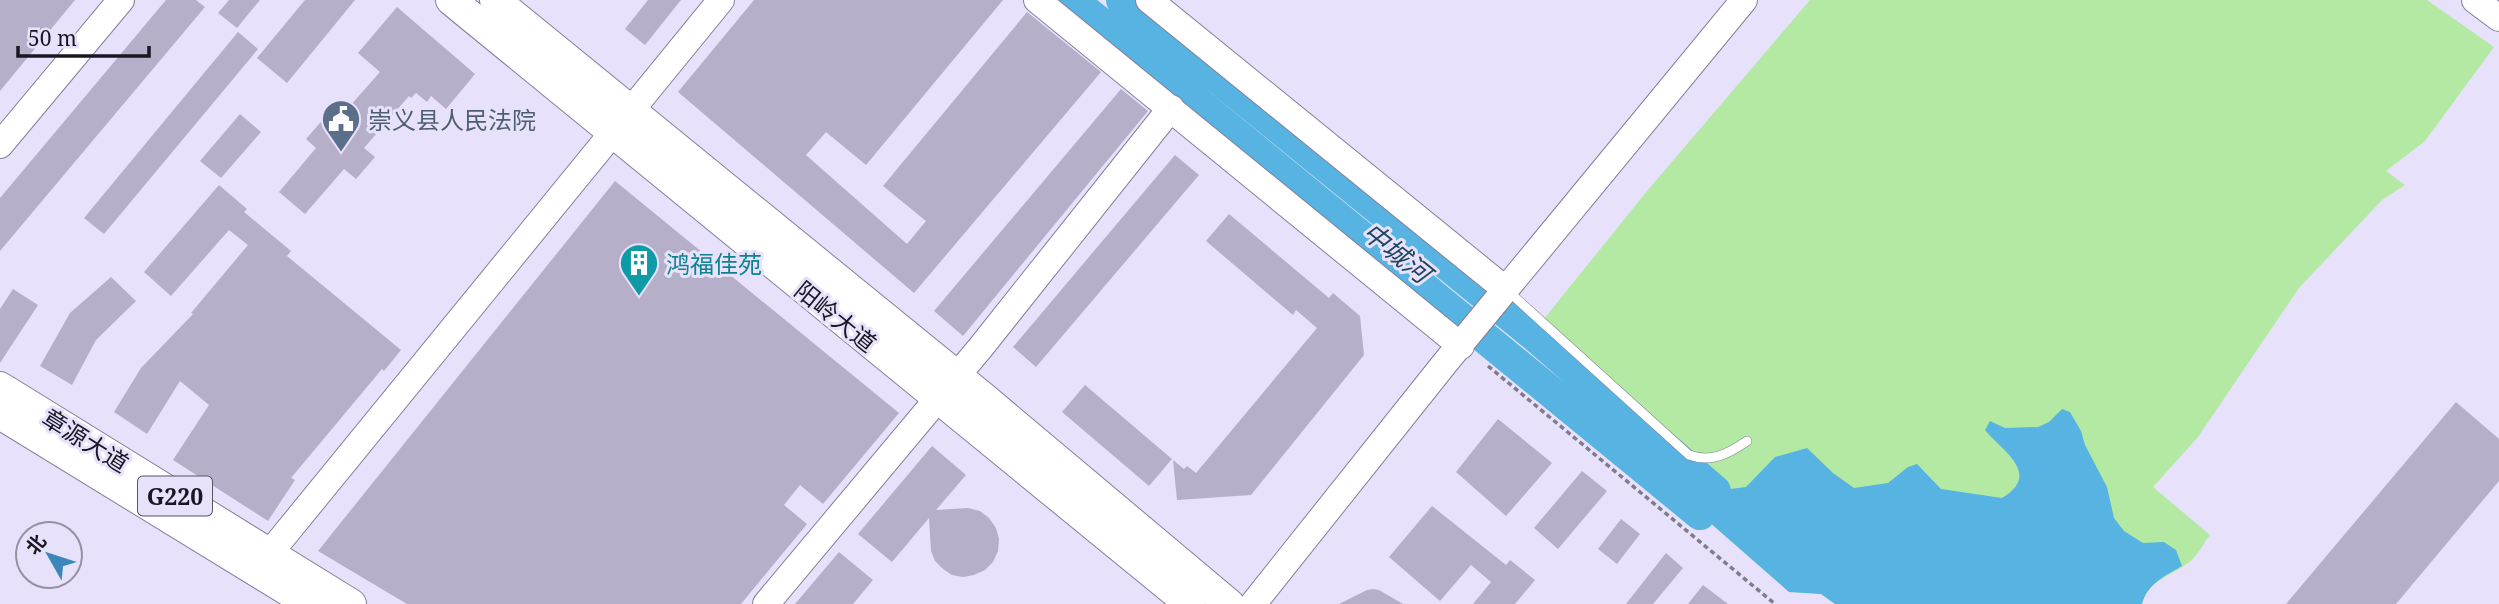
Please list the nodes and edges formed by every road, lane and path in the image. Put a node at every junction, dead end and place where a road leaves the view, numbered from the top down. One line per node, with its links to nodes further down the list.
1 (121, 0): 12 (street)
2 (451, 0): 11 (main road, 阳岭大道)
3 (495, 0): 11 (main road, 阳岭大道)
4 (722, 0): 11 (street)
5 (1037, 0): 10 (street)
6 (1149, 0): 13 (street)
7 (1744, 0): 13 (street)
8 (2475, 0): 9 (street)
9 (2499, 18)
10 (1171, 108): 14 (street); 17 (street)
11 (621, 122): 17 (main road, 阳岭大道); 20 (street)
12 (3, 135)
13 (1501, 295): 14 (street); 19 (lane)
14 (1465, 340): 26 (street)
15 (1488, 366): 27 (path)
16 (0, 387): 20 (main road, 章源大道 / G220)
17 (946, 388): 23 (street); 24 (main road, 阳岭大道); 25 (main road, 阳岭大道)
18 (0, 414): 20 (main road, 章源大道 / G220)
19 (1747, 441)
20 (264, 563): 21 (main road, 章源大道 / G220); 22 (main road, 章源大道 / G220)
21 (310, 604)
22 (351, 604)
23 (766, 604)
24 (1190, 604)
25 (1229, 604)
26 (1253, 604)
27 (1775, 604)

